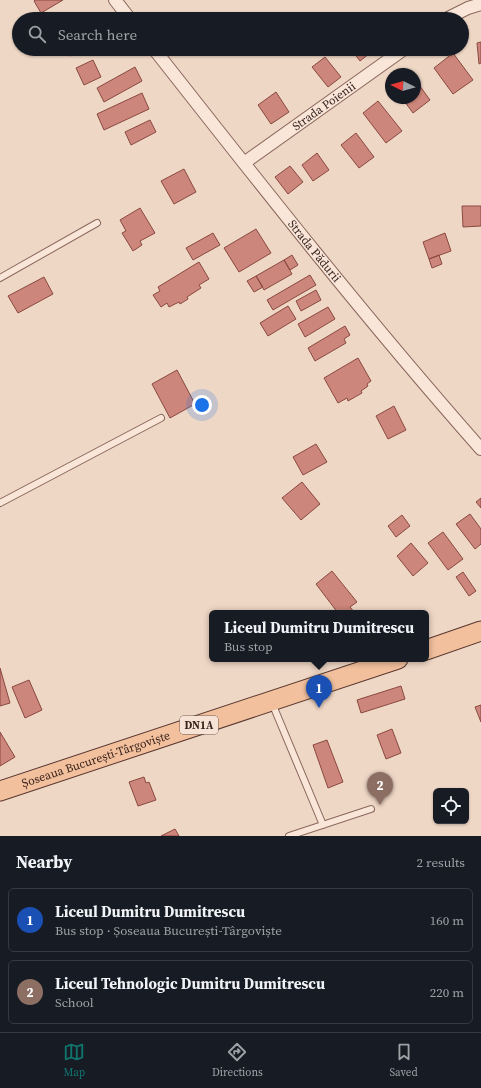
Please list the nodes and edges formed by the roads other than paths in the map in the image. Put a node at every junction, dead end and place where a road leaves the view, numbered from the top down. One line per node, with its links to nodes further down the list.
1 (115, 0): 3 (street)
2 (481, 4): 4 (street)
3 (124, 12)
4 (460, 12)
5 (160, 56): 7 (street, Strada Pădurii)
6 (394, 56): 7 (street, Strada Poienii)
7 (244, 163): 11 (street, Strada Pădurii)
8 (97, 224): 9 (lane)
9 (0, 278)
10 (161, 418): 12 (lane)
11 (481, 449)
12 (0, 503)
13 (480, 636): 14 (main road)
14 (429, 649)
15 (389, 662): 16 (main road, Șoseaua București-Târgoviște / DN1A)
16 (272, 701): 17 (main road, Șoseaua București-Târgoviște / DN1A); 19 (lane)
17 (0, 791)
18 (371, 809): 19 (lane)
19 (323, 825): 20 (lane)
20 (289, 836)

